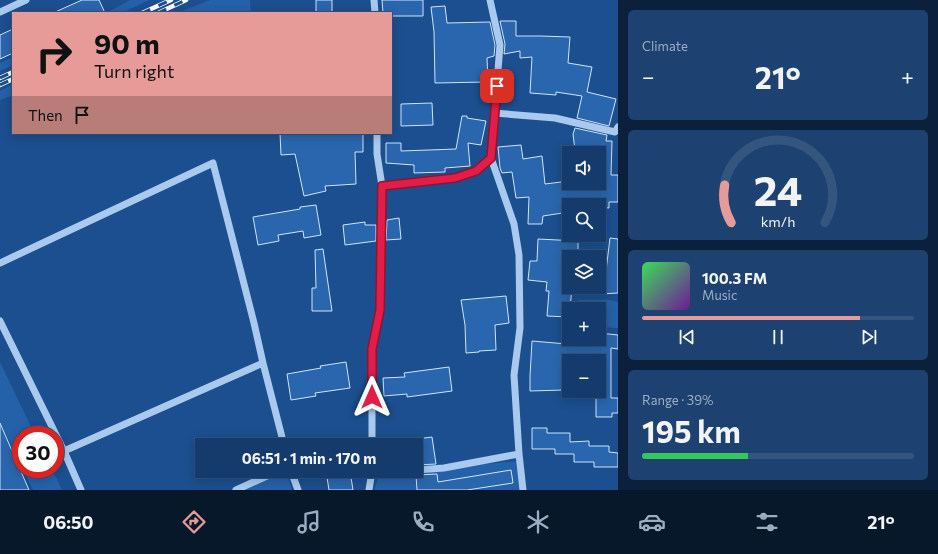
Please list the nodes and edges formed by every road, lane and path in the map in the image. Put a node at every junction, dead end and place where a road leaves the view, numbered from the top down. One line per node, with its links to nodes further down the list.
1 (26, 0): 4 (street)
2 (374, 0): 5 (street)
3 (490, 0): 6 (street)
4 (0, 12)
5 (375, 12)
6 (494, 113): 7 (street); 9 (street)
7 (618, 127)
8 (377, 134): 10 (street)
9 (491, 158): 10 (street); 18 (street)
10 (382, 186): 16 (street)
11 (0, 263): 13 (street)
12 (0, 321): 14 (street)
13 (263, 363): 15 (street); 17 (street)
14 (52, 426)
15 (282, 438)
16 (372, 438)
17 (64, 451): 23 (street)
18 (519, 454): 19 (street); 27 (street)
19 (423, 470)
20 (263, 478): 24 (street)
21 (294, 478): 25 (street)
22 (371, 478): 26 (street)
23 (81, 490)
24 (236, 490)
25 (298, 490)
26 (369, 490)
27 (523, 490)

